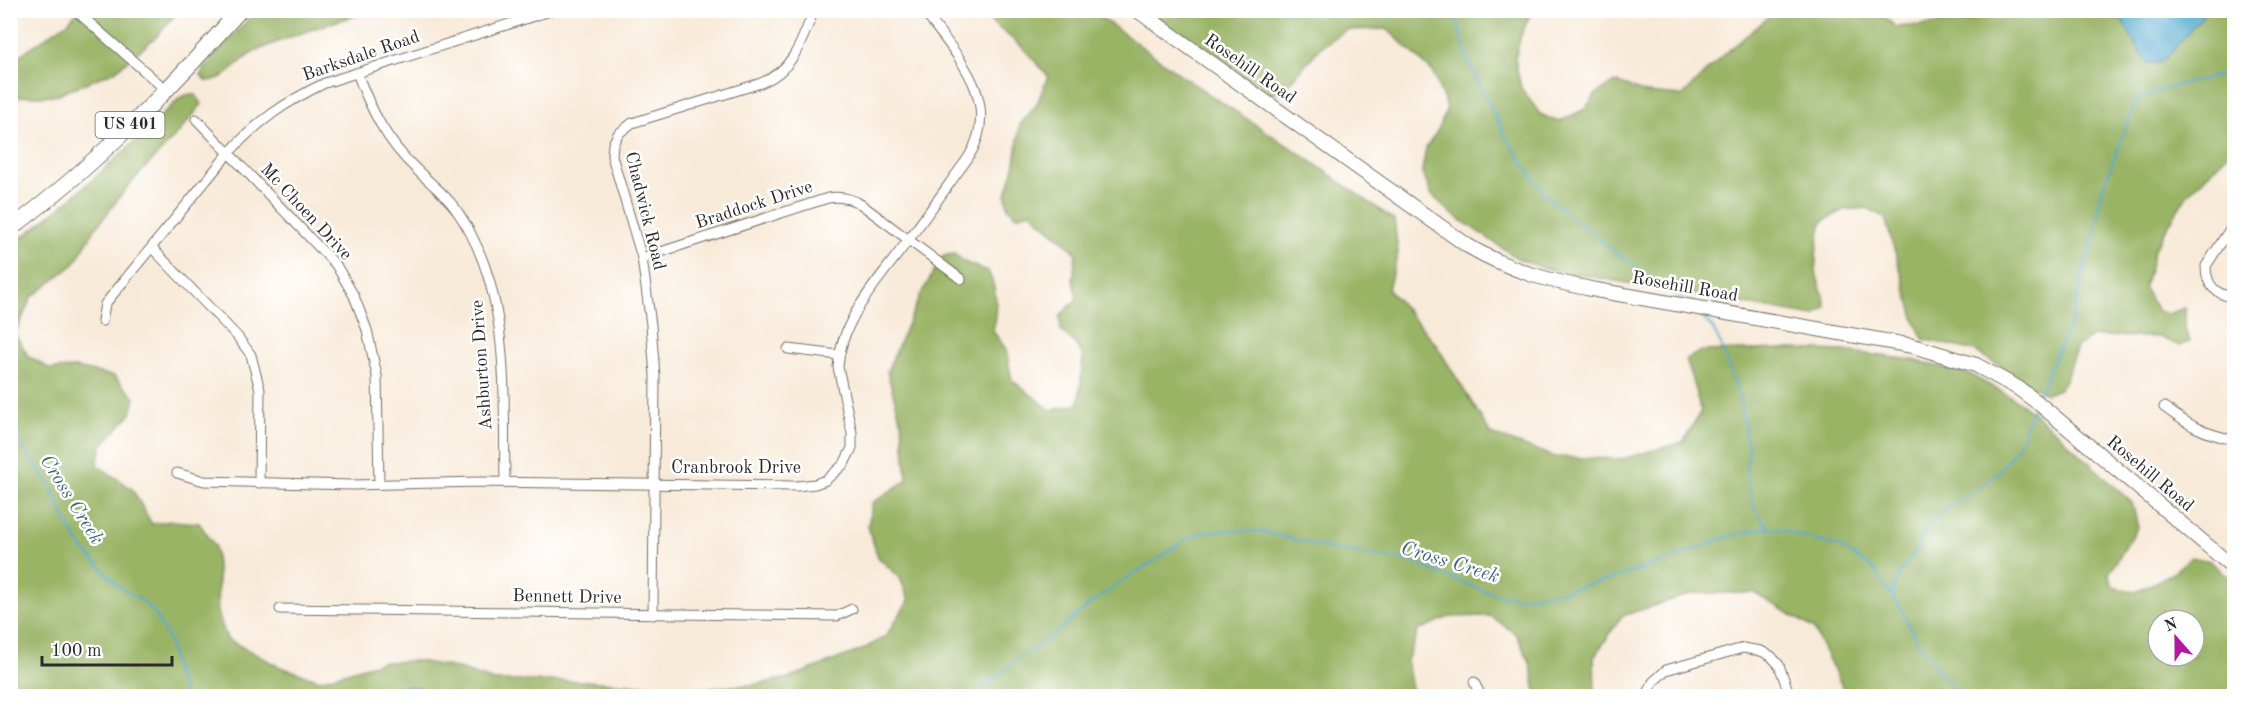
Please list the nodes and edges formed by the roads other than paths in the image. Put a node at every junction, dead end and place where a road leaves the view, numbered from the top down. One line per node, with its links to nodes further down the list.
1 (75, 10): 8 (street)
2 (240, 10): 8 (main road, US 401)
3 (553, 10): 7 (street, Barksdale Road)
4 (814, 10): 15 (street, Chadwick Road)
5 (923, 10): 13 (street, Cranbrook Drive)
6 (1137, 10): 28 (main road, Rosehill Road)
7 (357, 73): 10 (street, Barksdale Road); 24 (street, Ashburton Drive)
8 (166, 90): 12 (main road, US 401)
9 (196, 119): 10 (street, Mc Choen Drive)
10 (228, 154): 14 (street, Barksdale Road); 26 (street, Mc Choen Drive)
11 (2235, 223): 17 (street)
12 (10, 229)
13 (909, 240): 15 (street, Braddock Drive); 16 (street, Braddock Drive); 20 (street, Cranbrook Drive)
14 (152, 248): 18 (street, Barksdale Road); 25 (street)
15 (642, 258): 27 (street, Chadwick Road)
16 (961, 279)
17 (2235, 298)
18 (102, 321)
19 (788, 349): 20 (street)
20 (839, 355): 27 (street, Cranbrook Drive)
21 (2164, 407): 22 (street)
22 (2235, 440)
23 (177, 473): 25 (street, Cranbrook Drive)
24 (505, 482): 26 (street, Cranbrook Drive); 27 (street, Cranbrook Drive)
25 (259, 483): 26 (street, Cranbrook Drive)
26 (379, 484)
27 (654, 484): 31 (street, Chadwick Road)
28 (2235, 568)
29 (280, 609): 31 (street, Bennett Drive)
30 (852, 609): 31 (street, Bennett Drive)
31 (653, 615)
32 (1474, 682): 33 (street)
33 (1481, 696)
34 (1647, 696): 35 (street)
35 (1790, 696)

